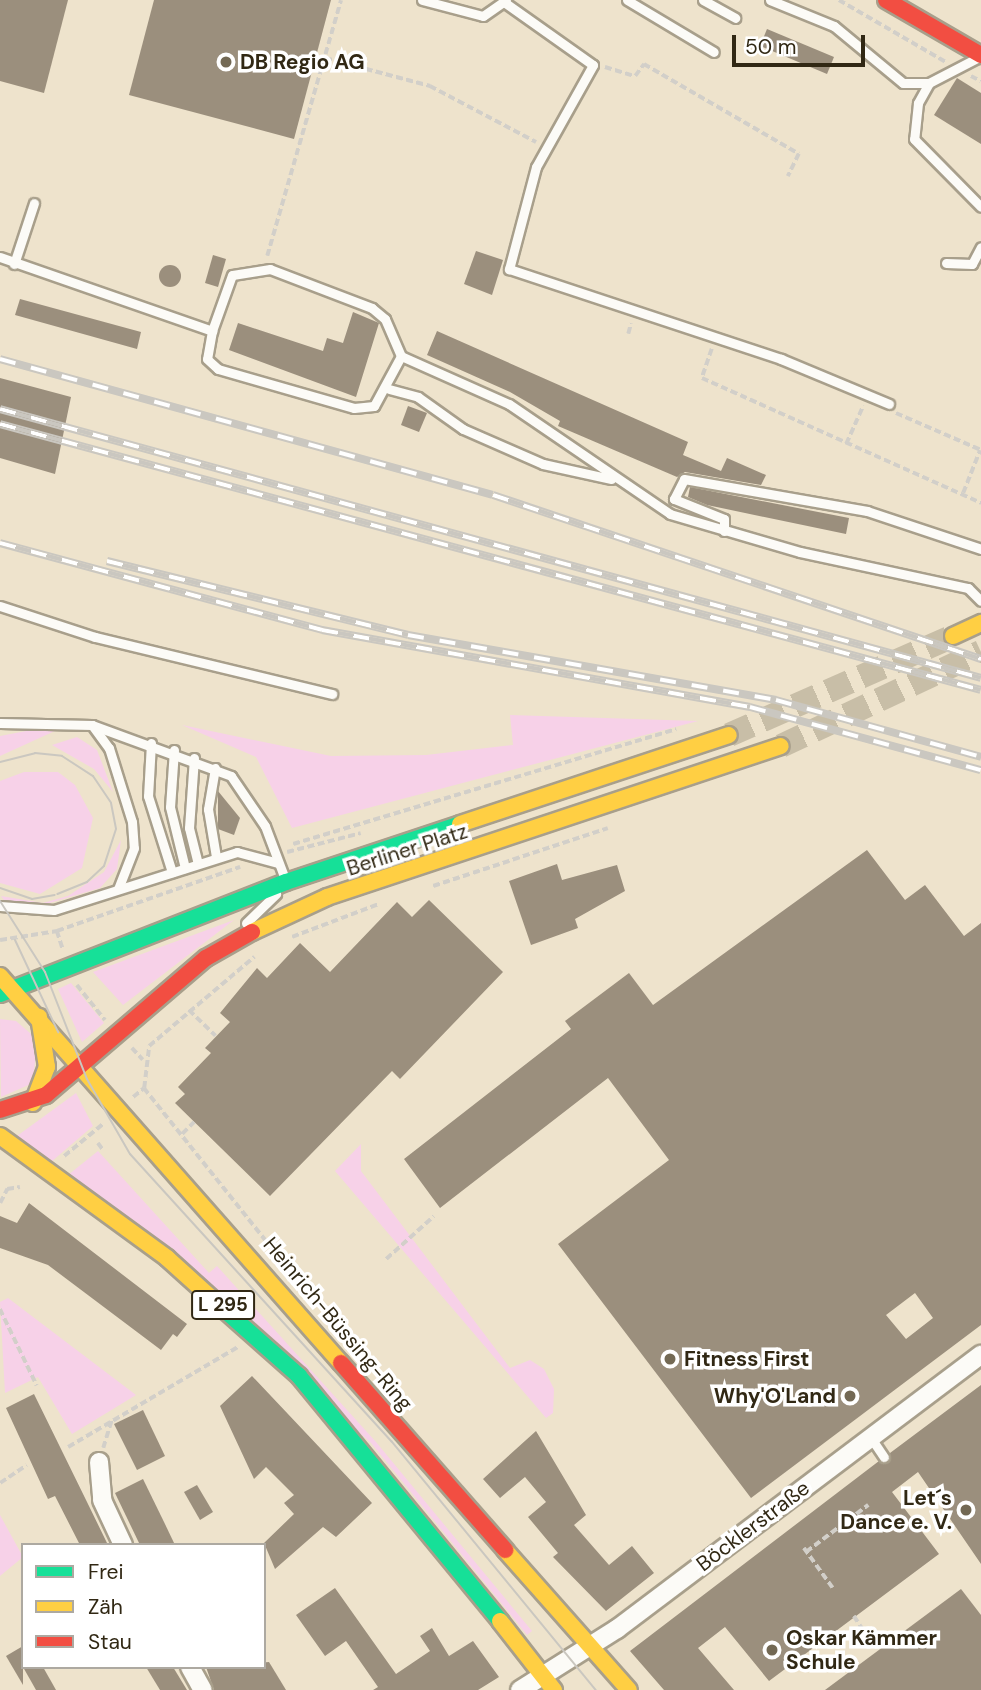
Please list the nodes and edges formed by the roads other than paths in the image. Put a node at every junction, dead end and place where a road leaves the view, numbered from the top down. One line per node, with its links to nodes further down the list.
1 (422, 0): 6 (lane)
2 (627, 0): 8 (lane)
3 (703, 0): 7 (lane)
4 (770, 0): 10 (lane)
5 (886, 0): 9 (main road)
6 (505, 1): 20 (lane)
7 (735, 18)
8 (714, 52)
9 (981, 56): 10 (lane)
10 (929, 83): 12 (lane)
11 (34, 203): 16 (lane)
12 (981, 207)
13 (981, 247): 15 (lane)
14 (0, 257): 16 (lane)
15 (946, 263)
16 (14, 264): 17 (lane)
17 (212, 331): 18 (lane); 19 (lane)
18 (401, 356): 19 (lane); 21 (lane)
19 (389, 389): 21 (lane)
20 (888, 404)
21 (618, 481): 22 (lane)
22 (724, 531): 23 (lane); 24 (lane)
23 (981, 549)
24 (981, 601)
25 (0, 606): 28 (lane)
26 (981, 623): 27 (main road)
27 (953, 636)
28 (332, 694)
29 (21, 720): 30 (lane); 31 (lane); 32 (lane)
30 (0, 723)
31 (92, 724): 34 (lane); 45 (lane)
32 (0, 729)
33 (729, 735): 44 (main road, Berliner Platz)
34 (151, 743): 36 (lane); 43 (lane)
35 (781, 746): 47 (main road, Berliner Platz)
36 (174, 750): 37 (lane); 42 (lane)
37 (194, 758): 38 (lane); 40 (lane)
38 (215, 768): 39 (lane); 41 (lane)
39 (216, 857): 40 (lane); 41 (lane)
40 (198, 863): 42 (lane)
41 (278, 863): 44 (lane)
42 (185, 867): 43 (lane)
43 (172, 872): 45 (lane)
44 (294, 885): 47 (lane); 48 (main road, Berliner Platz)
45 (118, 889): 46 (lane)
46 (0, 906)
47 (206, 958): 50 (main road, Berliner Platz)
48 (4, 985): 49 (main road, Heinrich-Büssing-Ring / L 295)
49 (38, 1012): 50 (main road, Heinrich-Büssing-Ring / L 295); 51 (main road)
50 (83, 1063): 51 (main road, Berliner Platz); 59 (main road, Heinrich-Büssing-Ring / L 295)
51 (33, 1103): 52 (main road)
52 (0, 1110)
53 (0, 1136): 61 (main road, L 295)
54 (981, 1355): 55 (street, Böcklerstraße)
55 (871, 1438): 56 (lane); 59 (street, Böcklerstraße)
56 (884, 1457)
57 (99, 1462): 58 (street)
58 (122, 1543)
59 (589, 1647): 61 (street, Böcklerstraße); 65 (main road, Heinrich-Büssing-Ring / L 295)
60 (191, 1669): 62 (street)
61 (542, 1676): 63 (street, Böcklerstraße); 64 (main road, L 295)
62 (203, 1690)
63 (520, 1690)
64 (554, 1690)
65 (629, 1690)

